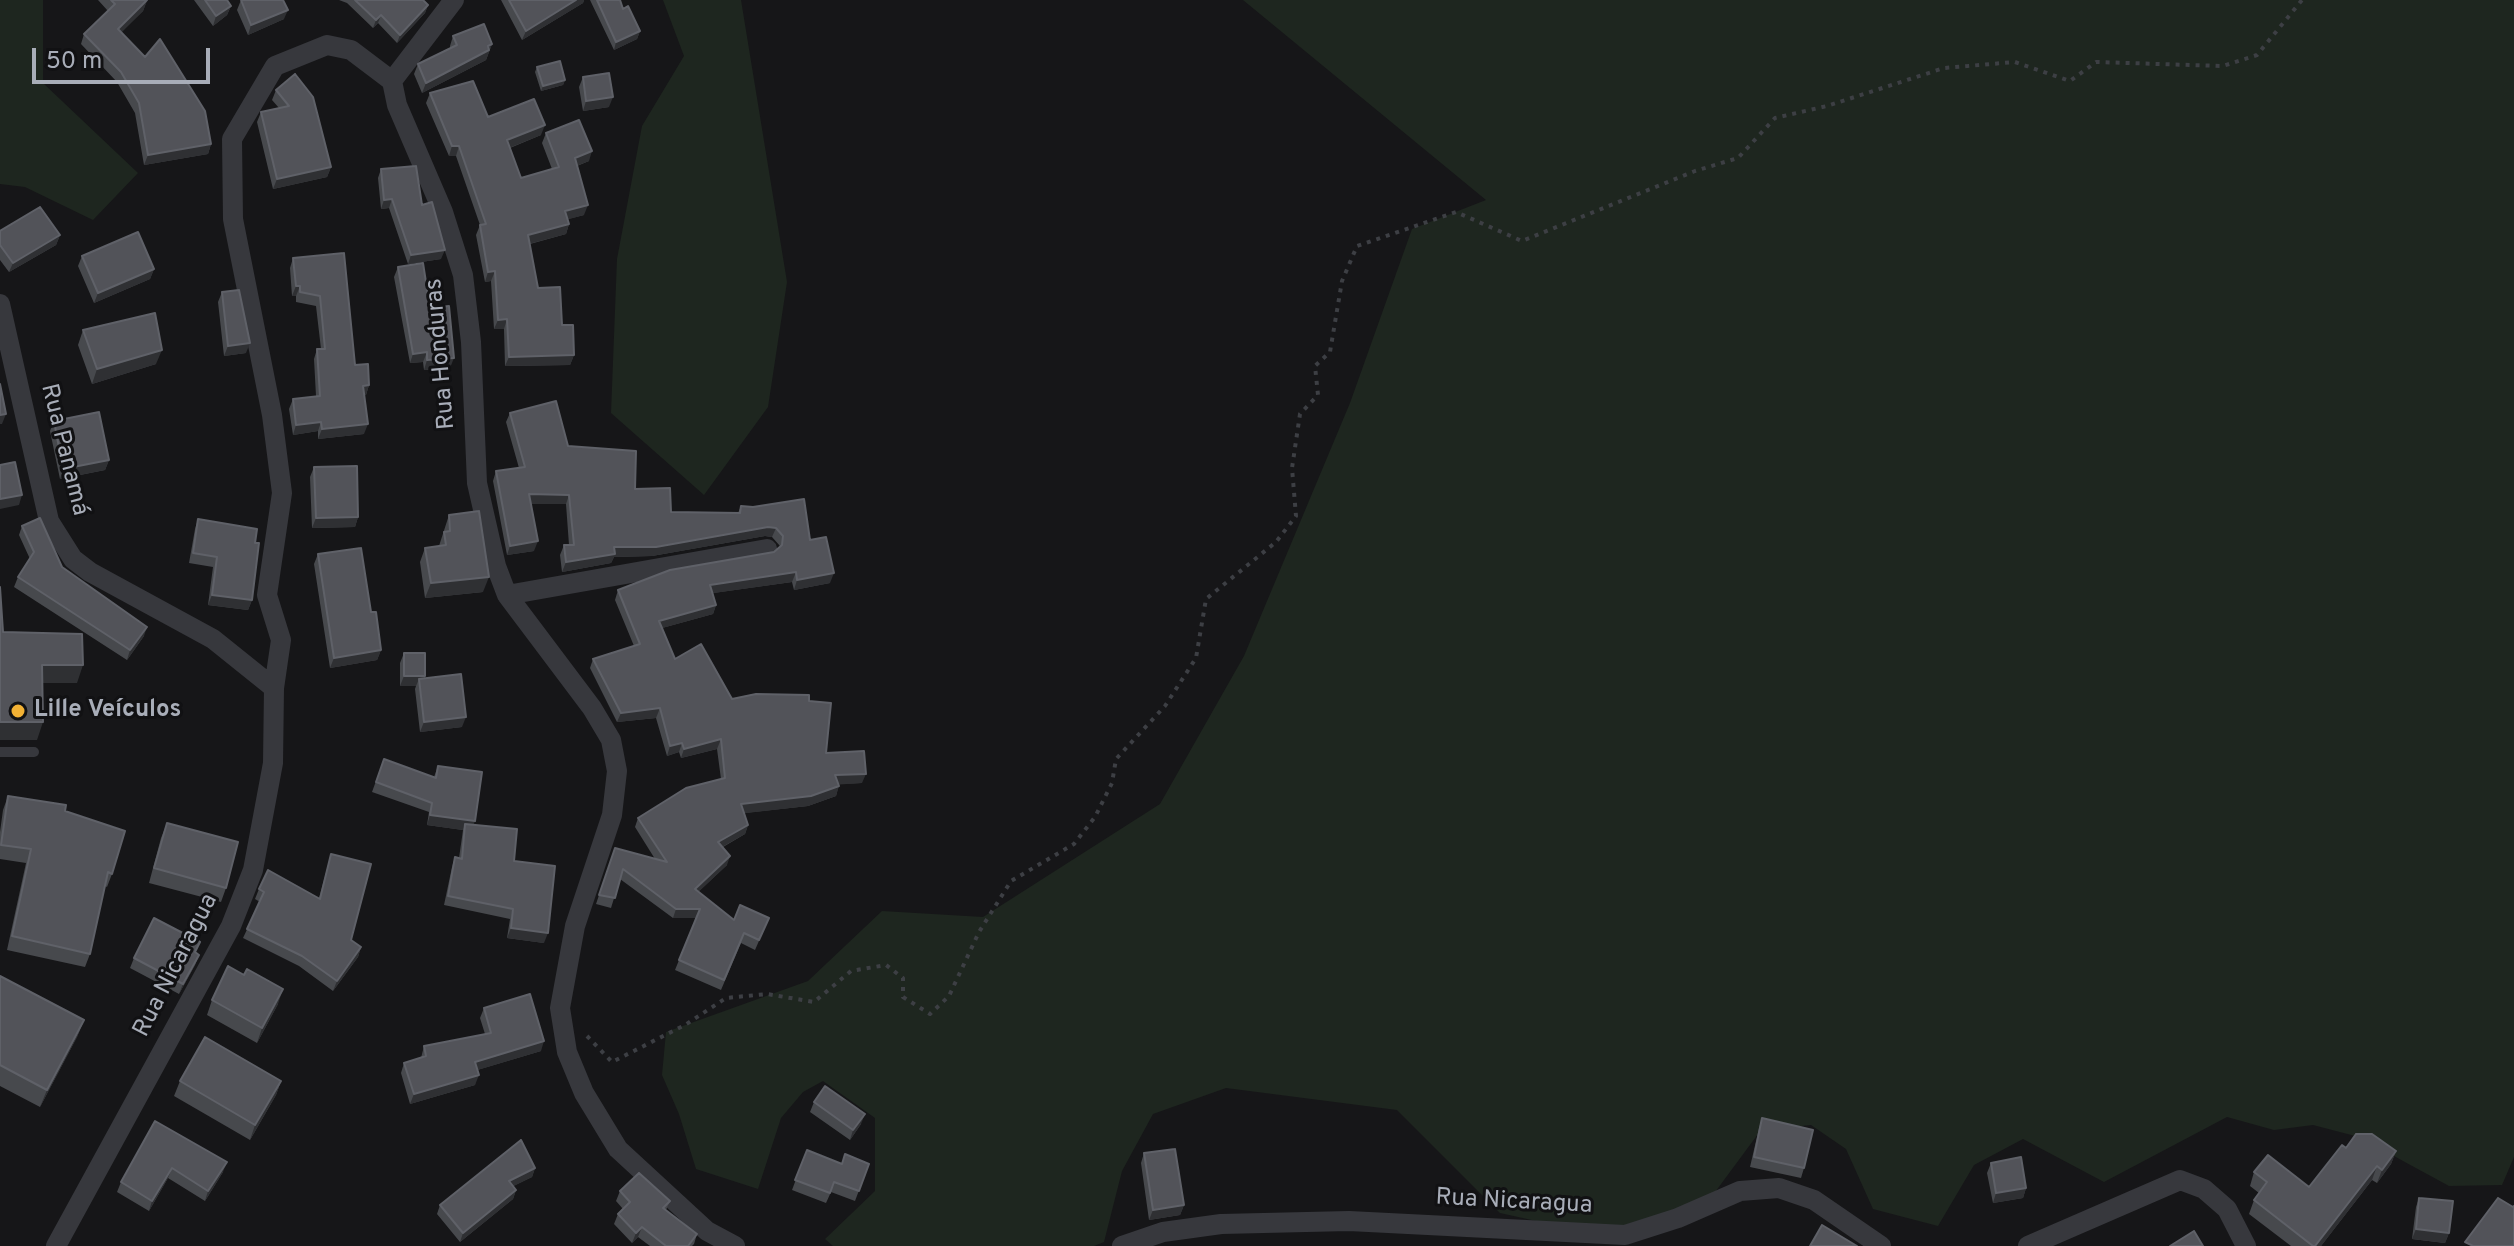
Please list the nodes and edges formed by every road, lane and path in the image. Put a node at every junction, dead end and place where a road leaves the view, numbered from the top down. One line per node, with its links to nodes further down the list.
1 (454, 0): 3 (street)
2 (2302, 0): 10 (path)
3 (392, 81): 6 (street, Rua Honduras); 7 (street)
4 (0, 304): 7 (street, Rua Panamá)
5 (767, 549): 6 (street)
6 (507, 595): 10 (street, Rua Honduras)
7 (274, 688): 11 (street, Rua Nicaragua)
8 (0, 752): 9 (lane)
9 (34, 752)
10 (560, 1008): 12 (street, Rua Honduras)
11 (56, 1246)
12 (735, 1246)
13 (1122, 1246): 14 (street, Rua Nicaragua)
14 (1881, 1246)
15 (2028, 1246): 16 (street)
16 (2246, 1246)

